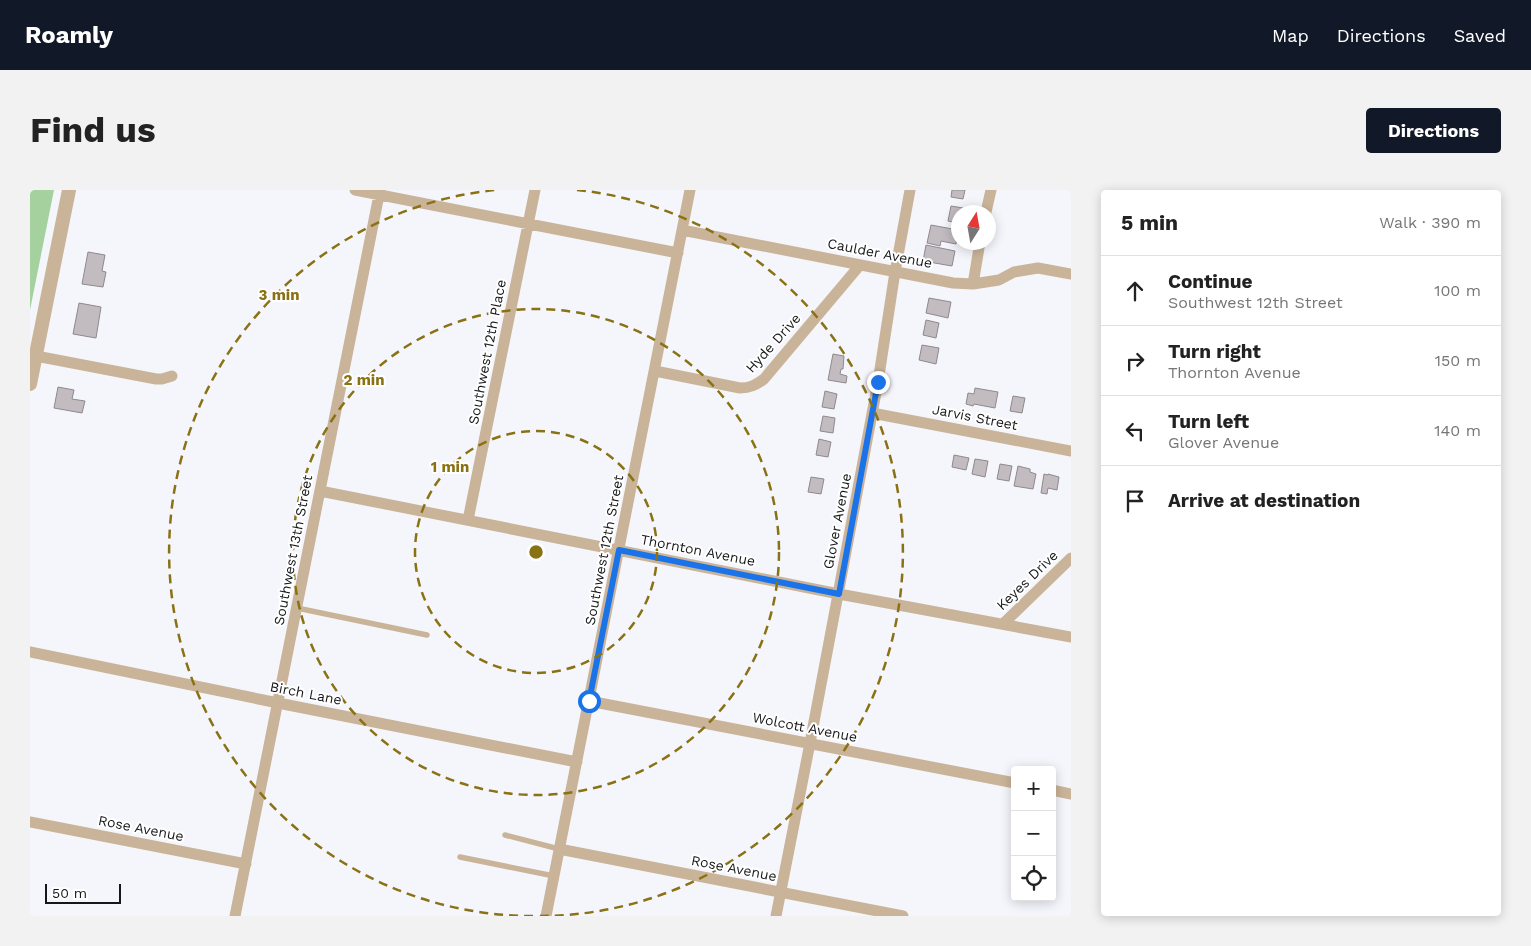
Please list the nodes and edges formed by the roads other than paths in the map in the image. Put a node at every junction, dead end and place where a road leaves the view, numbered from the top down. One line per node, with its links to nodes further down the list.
1 (69, 190): 17 (street)
2 (356, 190): 7 (street)
3 (535, 190): 9 (street, Southwest 12th Place)
4 (690, 190): 10 (street, Southwest 12th Street)
5 (910, 190): 14 (street, Glover Avenue)
6 (991, 190): 8 (street)
7 (379, 192): 9 (street); 23 (street, Southwest 13th Street)
8 (988, 205)
9 (528, 224): 12 (street); 24 (street, Southwest 12th Place)
10 (682, 230): 12 (street, Southwest 12th Street); 13 (street, Caulder Avenue)
11 (978, 250): 16 (street)
12 (678, 253): 18 (street, Southwest 12th Street)
13 (860, 265): 14 (street, Caulder Avenue); 18 (street, Hyde Drive)
14 (895, 272): 16 (street, Caulder Avenue); 21 (street, Glover Avenue)
15 (1071, 274): 16 (street, Caulder Avenue)
16 (972, 284)
17 (36, 356): 19 (street); 20 (street)
18 (655, 371): 25 (street, Southwest 12th Street)
19 (172, 376)
20 (30, 384)
21 (872, 412): 22 (street, Jarvis Street); 27 (street, Glover Avenue)
22 (1071, 451)
23 (320, 491): 24 (street, Thornton Avenue); 28 (street, Southwest 13th Street)
24 (468, 520): 25 (street, Thornton Avenue)
25 (619, 550): 27 (street, Thornton Avenue); 33 (street, Southwest 12th Street)
26 (1071, 558): 29 (street, Keyes Drive)
27 (839, 594): 29 (street, Thornton Avenue); 35 (street, Glover Avenue)
28 (297, 608): 30 (lane); 34 (street, Southwest 13th Street)
29 (1003, 624): 31 (street, Thornton Avenue)
30 (427, 635)
31 (1071, 637)
32 (30, 652): 34 (street, Birch Lane)
33 (589, 701): 35 (street, Wolcott Avenue); 36 (street, Southwest 12th Street)
34 (278, 703): 36 (street, Birch Lane); 44 (street, Southwest 13th Street)
35 (810, 743): 37 (street, Wolcott Avenue); 46 (street, Glover Avenue)
36 (576, 762): 42 (street, Southwest 12th Street)
37 (1011, 782)
38 (1056, 791): 39 (street)
39 (1071, 794)
40 (30, 822): 44 (street, Rose Avenue)
41 (505, 835): 42 (lane)
42 (559, 849): 45 (street, Southwest 12th Street); 46 (street, Rose Avenue)
43 (460, 857): 45 (lane)
44 (246, 864): 47 (street, Southwest 13th Street)
45 (554, 876): 48 (street, Southwest 12th Street)
46 (781, 892): 49 (street, Glover Avenue); 50 (street, Rose Avenue)
47 (235, 916)
48 (546, 916)
49 (776, 916)
50 (903, 916)

